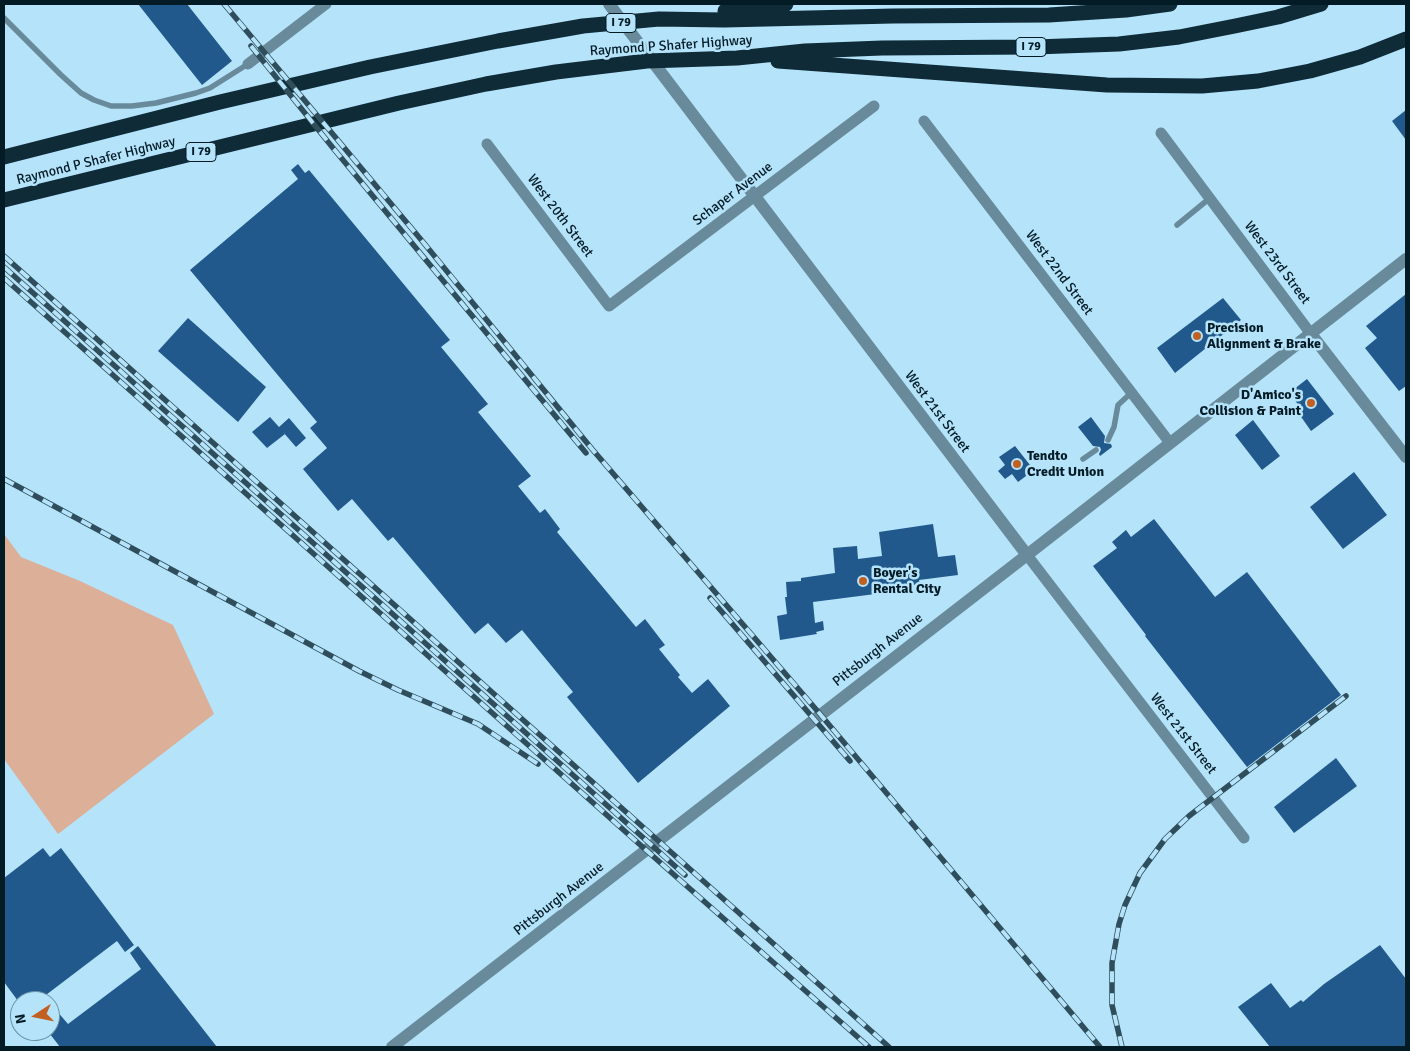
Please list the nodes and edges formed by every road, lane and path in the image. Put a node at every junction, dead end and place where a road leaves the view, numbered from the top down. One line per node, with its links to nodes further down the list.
1 (326, 4): 10 (street)
2 (609, 4): 16 (street, West 21st Street)
3 (786, 4): 7 (highway)
4 (1170, 4): 7 (highway, Raymond P Shafer Highway / I 79)
5 (1321, 4): 9 (highway, Raymond P Shafer Highway / I 79)
6 (4, 18): 10 (lane)
7 (659, 19): 15 (highway, Raymond P Shafer Highway / I 79)
8 (1406, 39): 9 (highway)
9 (737, 58): 18 (highway, Raymond P Shafer Highway / I 79)
10 (248, 64)
11 (874, 106): 16 (street, Schaper Avenue)
12 (924, 121): 23 (street, West 22nd Street)
13 (1161, 133): 17 (street, West 23rd Street)
14 (487, 144): 21 (street, West 20th Street)
15 (4, 157)
16 (755, 197): 21 (street, Schaper Avenue); 29 (street, West 21st Street)
17 (1210, 198): 19 (lane); 22 (street, West 23rd Street)
18 (4, 200)
19 (1177, 225)
20 (1406, 259): 22 (street, Pittsburgh Avenue)
21 (609, 306)
22 (1311, 334): 25 (street, Pittsburgh Avenue); 27 (street, West 23rd Street)
23 (1131, 392): 24 (lane); 25 (street, West 22nd Street)
24 (1108, 440)
25 (1170, 443): 29 (street, Pittsburgh Avenue)
26 (1096, 450): 28 (lane)
27 (1406, 457)
28 (1083, 459)
29 (1027, 555): 30 (street, West 21st Street); 31 (street, Pittsburgh Avenue)
30 (1244, 838)
31 (392, 1047)

